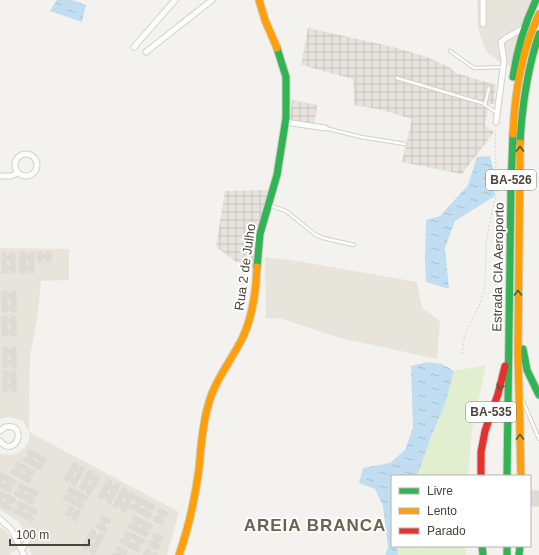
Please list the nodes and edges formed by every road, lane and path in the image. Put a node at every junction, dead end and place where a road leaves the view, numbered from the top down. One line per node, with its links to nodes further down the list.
1 (175, 0): 12 (street)
2 (212, 0): 14 (street)
3 (259, 0): 22 (main road, Rua 2 de Julho)
4 (483, 0): 7 (street)
5 (536, 0): 8 (main road)
6 (539, 14): 8 (street); 15 (main road, Estrada CIA Aeroporto / BA-526)
7 (482, 24)
8 (525, 28): 10 (street); 11 (main road)
9 (539, 34): 30 (main road, Estrada CIA Aeroporto / BA-526, one-way to 9)
10 (510, 36): 11 (street); 16 (street)
11 (518, 43): 15 (street); 20 (main road)
12 (134, 47)
13 (450, 51): 16 (lane)
14 (146, 52)
15 (522, 62): 20 (main road, Estrada CIA Aeroporto / BA-526)
16 (503, 68): 21 (street)
17 (397, 78): 19 (lane)
18 (489, 88): 19 (lane)
19 (485, 104): 21 (lane)
20 (514, 110): 31 (main road, Estrada CIA Aeroporto / BA-526)
21 (497, 114): 23 (street)
22 (285, 122): 24 (street); 28 (main road, Rua 2 de Julho)
23 (496, 122): 32 (path)
24 (324, 128): 25 (lane)
25 (405, 144)
26 (18, 173): 26 (street); 27 (street)
27 (0, 176)
28 (268, 205): 29 (lane); 45 (main road, Rua 2 de Julho)
29 (354, 245)
30 (518, 319): 33 (main road, Estrada CIA Aeroporto / BA-526); 34 (main road, BA-526)
31 (509, 349): 38 (main road, BA-535, one-way to 38); 39 (main road, Estrada CIA Aeroporto / BA-526)
32 (462, 354)
33 (518, 390): 36 (lane); 40 (main road, Estrada CIA Aeroporto / BA-526, one-way to 33)
34 (539, 395)
35 (0, 431): 37 (street)
36 (539, 439)
37 (0, 443)
38 (481, 475)
39 (507, 475)
40 (520, 475)
41 (0, 519): 43 (street)
42 (31, 535): 43 (street)
43 (22, 549): 44 (street)
44 (24, 555)
45 (179, 555)

